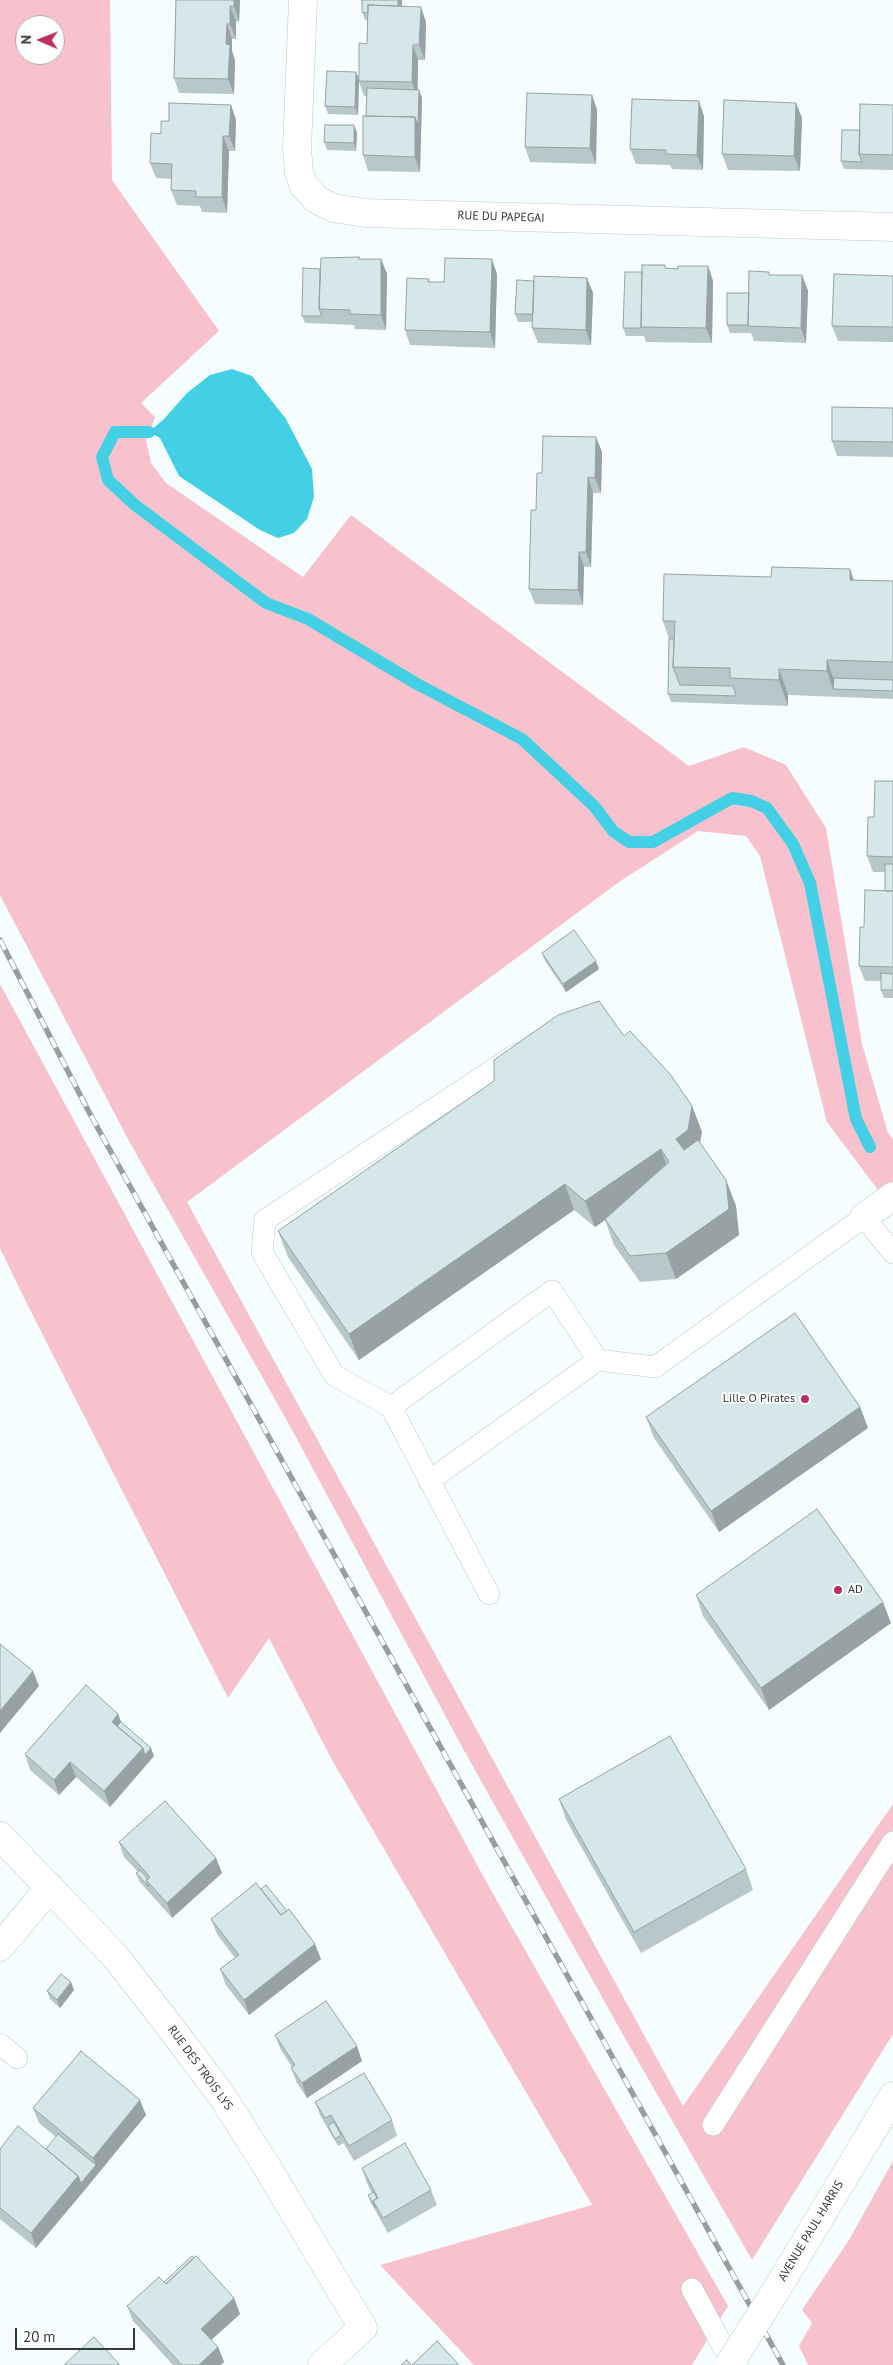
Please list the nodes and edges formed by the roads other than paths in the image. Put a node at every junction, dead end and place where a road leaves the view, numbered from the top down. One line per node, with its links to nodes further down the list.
1 (303, 0): 2 (street, RUE DU PAPEGAI)
2 (893, 227)
3 (530, 1045): 8 (lane)
4 (893, 1196): 5 (street)
5 (864, 1217): 6 (lane); 7 (lane)
6 (893, 1253)
7 (598, 1360): 8 (lane); 9 (lane)
8 (391, 1407): 9 (lane)
9 (429, 1481): 10 (lane)
10 (489, 1594)
11 (0, 1836): 13 (street, RUE DES TROIS LYS)
12 (893, 1842): 18 (lane)
13 (50, 1886): 14 (street); 20 (street, RUE DES TROIS LYS)
14 (0, 1947)
15 (0, 2044): 16 (lane)
16 (17, 2058)
17 (893, 2096): 21 (street, AVENUE PAUL HARRIS, bridge)
18 (713, 2125)
19 (692, 2289): 22 (lane)
20 (322, 2365)
21 (729, 2365)
22 (733, 2365)

